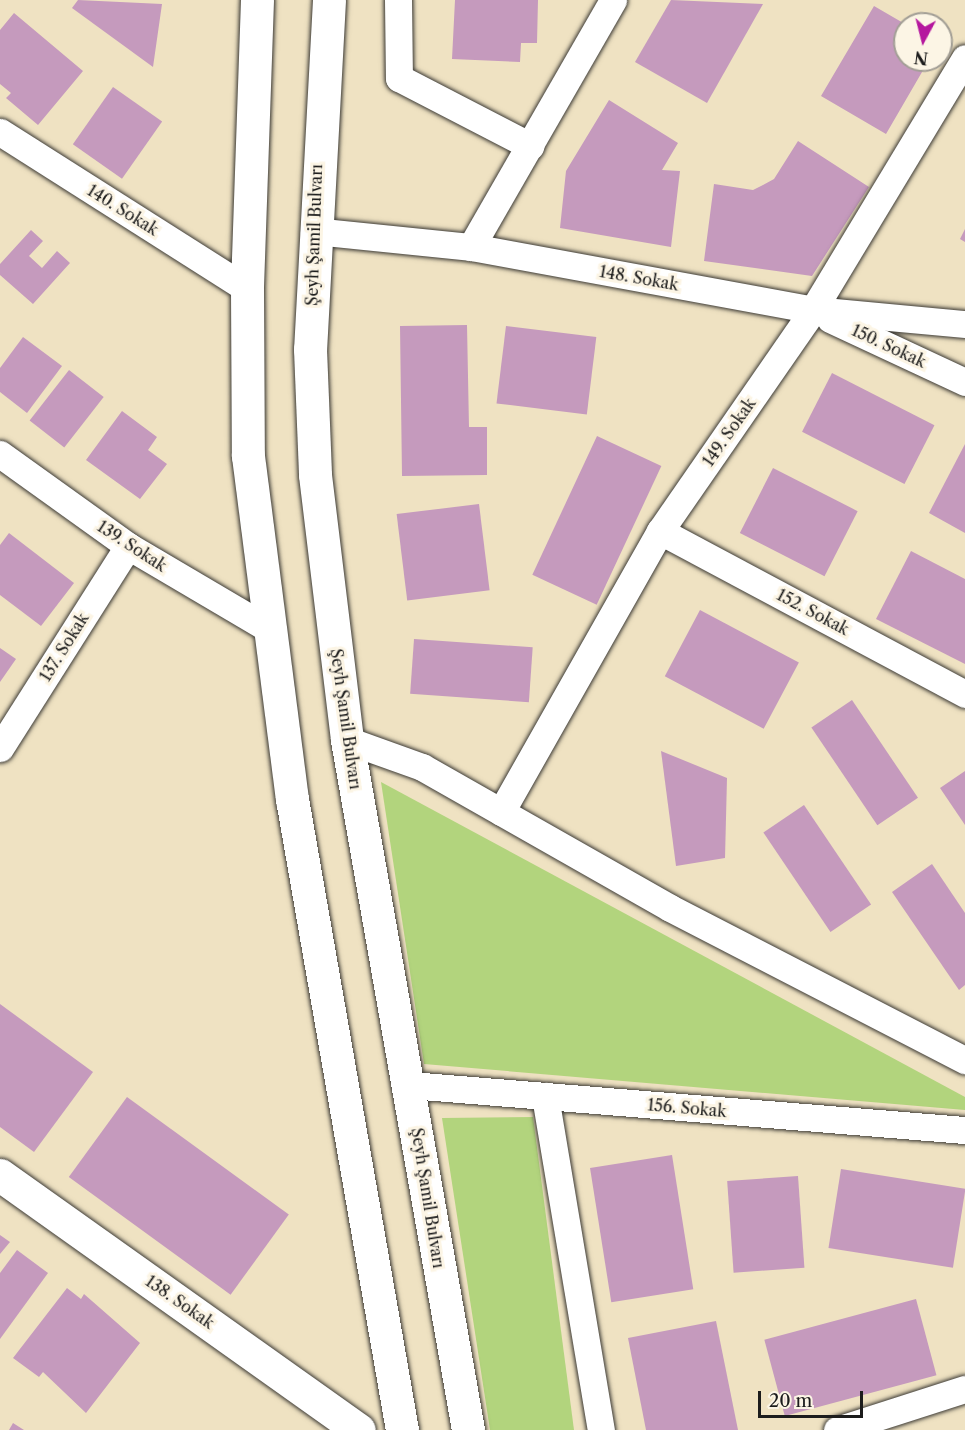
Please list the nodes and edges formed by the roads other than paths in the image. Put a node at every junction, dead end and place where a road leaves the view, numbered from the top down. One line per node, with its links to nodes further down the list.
1 (257, 0): 10 (main road)
2 (329, 0): 8 (main road, Şeyh Şamil Bulvarı)
3 (398, 0): 7 (street)
4 (613, 0): 7 (street)
5 (965, 58): 11 (street, 149. Sokak)
6 (0, 132): 10 (street, 140. Sokak)
7 (530, 146): 9 (street)
8 (314, 231): 9 (street, 148. Sokak); 19 (main road, Şeyh Şamil Bulvarı)
9 (471, 247): 11 (street, 148. Sokak)
10 (247, 289): 17 (main road)
11 (813, 310): 12 (street, 148. Sokak); 13 (street, 150. Sokak); 15 (street, 149. Sokak)
12 (965, 324)
13 (965, 382)
14 (0, 454): 16 (street, 139. Sokak)
15 (660, 531): 18 (street, 152. Sokak); 21 (street, 149. Sokak)
16 (128, 546): 17 (street, 139. Sokak); 20 (street, 137. Sokak)
17 (269, 629): 29 (main road)
18 (965, 694)
19 (347, 740): 21 (street); 23 (main road, Şeyh Şamil Bulvarı)
20 (0, 748)
21 (501, 812): 22 (street)
22 (965, 1060)
23 (410, 1085): 24 (street, 156. Sokak); 30 (main road, Şeyh Şamil Bulvarı)
24 (544, 1096): 25 (street, 156. Sokak); 31 (street)
25 (965, 1130)
26 (0, 1175): 28 (main road, 138. Sokak)
27 (965, 1389): 32 (street)
28 (340, 1425)
29 (402, 1430)
30 (468, 1430)
31 (601, 1430)
32 (837, 1430)

